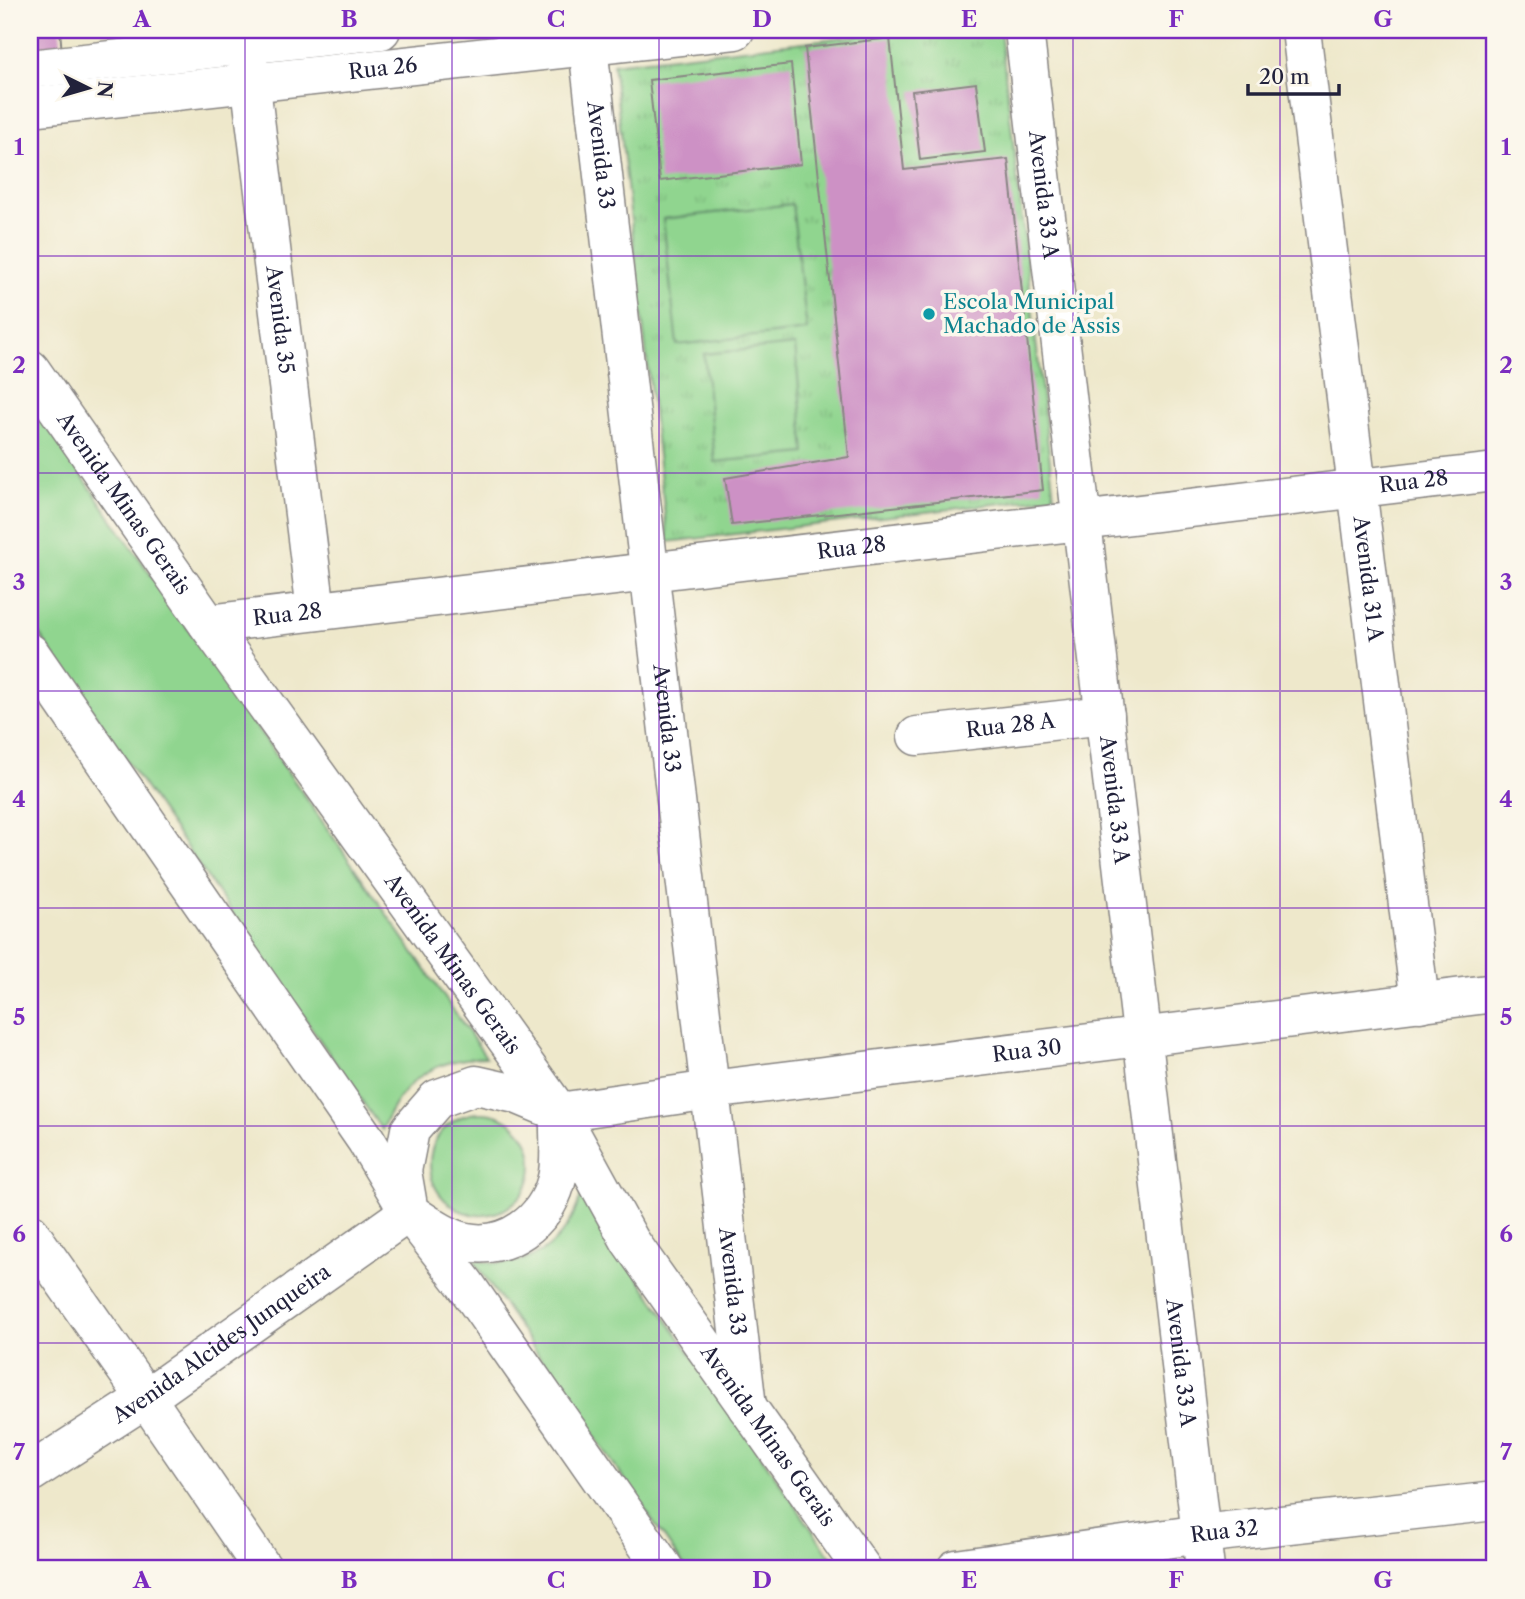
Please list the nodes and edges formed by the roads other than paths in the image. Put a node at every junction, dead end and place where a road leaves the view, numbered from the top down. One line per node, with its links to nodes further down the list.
1 (381, 30): 5 (street, Rua 26)
2 (735, 30): 6 (street, Rua 26)
3 (1024, 30): 12 (street, Avenida 33 A)
4 (1301, 30): 11 (street, Avenida 31 A)
5 (245, 37): 7 (street, Avenida 35); 8 (street, Rua 26)
6 (587, 38): 7 (street, Rua 26); 13 (street, Avenida 33)
7 (250, 84): 8 (street, Rua 26); 14 (street, Avenida 35)
8 (44, 87)
9 (30, 369): 15 (street, Avenida Minas Gerais)
10 (1495, 472): 11 (street, Rua 28)
11 (1357, 489): 12 (street, Rua 28); 20 (street, Avenida 31 A)
12 (1082, 521): 13 (street, Rua 28); 17 (street, Avenida 33 A)
13 (650, 572): 14 (street, Rua 28); 22 (street, Avenida 33)
14 (316, 611): 15 (street, Rua 28)
15 (208, 624): 23 (street, Avenida Minas Gerais)
16 (30, 653): 24 (street)
17 (1105, 715): 18 (street, Rua 28 A); 21 (street, Avenida 33 A)
18 (917, 736)
19 (1495, 993): 20 (street, Rua 30)
20 (1420, 1003): 21 (street, Rua 30)
21 (1143, 1037): 22 (street, Rua 30); 30 (street, Avenida 33 A)
22 (711, 1090): 23 (street, Rua 30); 27 (street, Avenida 33)
23 (559, 1112): 24 (street); 24 (street); 27 (street, Avenida Minas Gerais)
24 (409, 1212): 26 (street, Avenida Alcides Junqueira); 32 (street)
25 (30, 1233): 26 (street)
26 (146, 1398): 28 (street, Avenida Alcides Junqueira); 31 (street)
27 (747, 1407): 33 (street, Avenida Minas Gerais)
28 (30, 1473)
29 (1495, 1501): 30 (street, Rua 32)
30 (1203, 1552): 34 (street, Rua 32)
31 (263, 1569)
32 (664, 1569)
33 (862, 1569)
34 (956, 1569)

